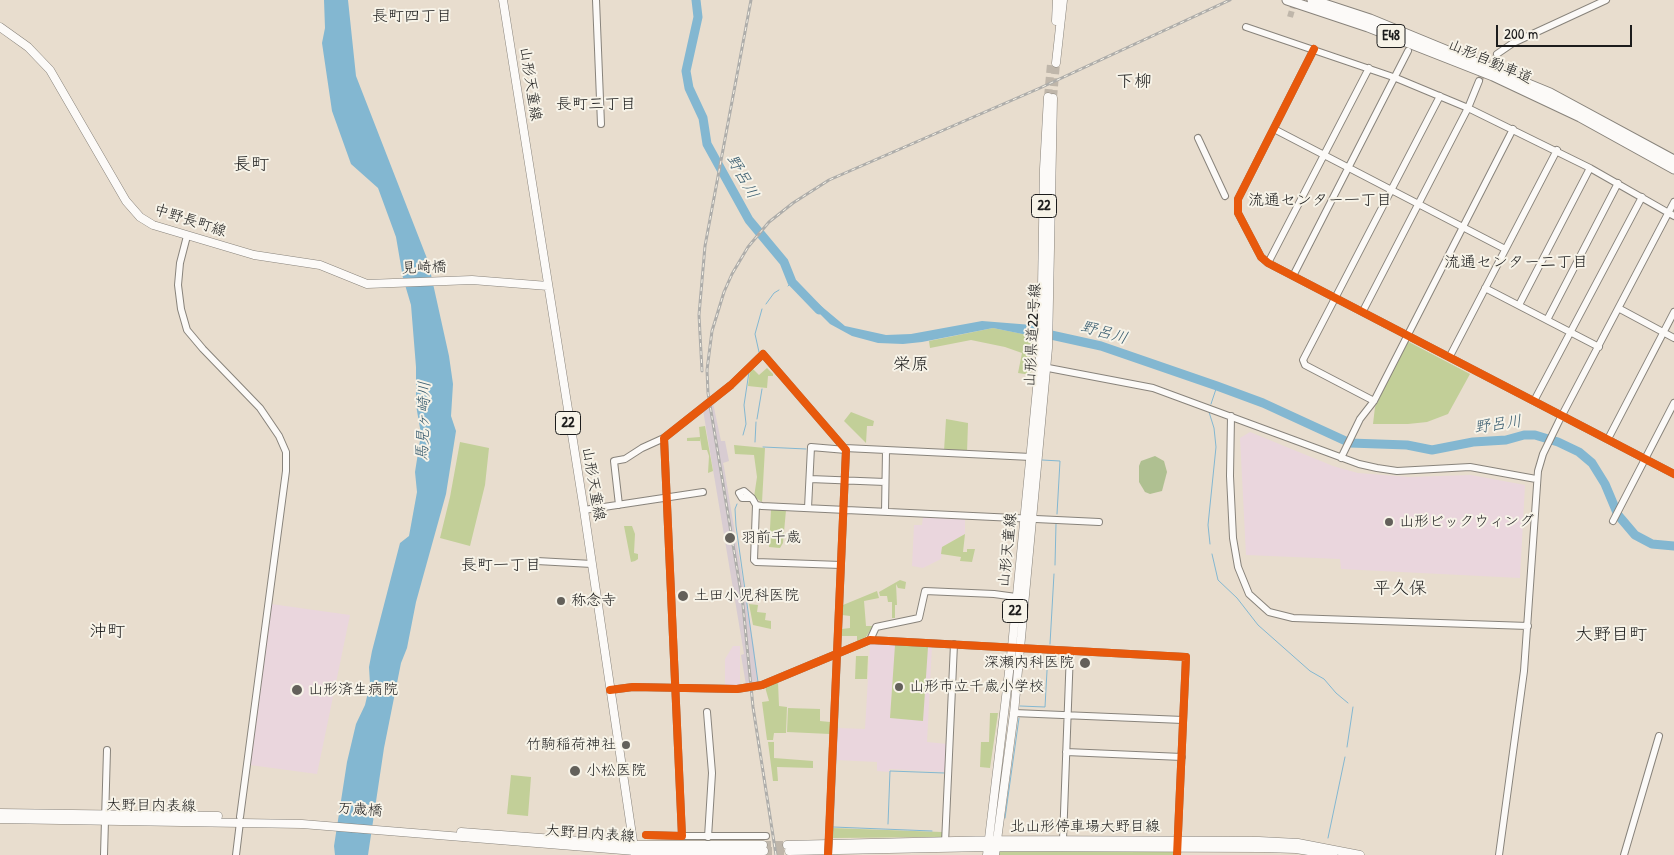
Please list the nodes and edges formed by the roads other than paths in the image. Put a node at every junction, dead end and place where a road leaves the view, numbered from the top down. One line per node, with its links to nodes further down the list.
1 (503, 0): 41 (main road, 山形天童線 / 22)
2 (596, 0): 19 (street)
3 (1058, 0): 4 (main road)
4 (1063, 0)
5 (1287, 0): 25 (highway, 山形自動車道 / E48)
6 (1312, 0): 25 (highway, 山形自動車道 / E48)
7 (1606, 0): 12 (street)
8 (0, 26): 36 (main road, 中野長町線)
9 (1246, 27): 10 (street)
10 (1314, 49): 13 (street); 20 (street)
11 (1408, 50): 14 (street)
12 (1497, 54)
13 (1369, 68): 14 (street); 24 (street)
14 (1396, 78): 16 (street); 26 (street)
15 (1479, 80): 18 (street)
16 (1440, 96): 18 (street); 29 (street)
17 (1051, 98): 55 (main road, 山形県道22号線 / 22)
18 (1468, 108): 21 (street); 33 (street)
19 (600, 124)
20 (1274, 129): 24 (street); 38 (street)
21 (1513, 129): 23 (street); 35 (street)
22 (1198, 138): 30 (street)
23 (1557, 150): 27 (street); 37 (street)
24 (1324, 156): 26 (street); 38 (street)
25 (1673, 165)
26 (1348, 168): 29 (street); 39 (street)
27 (1590, 168): 28 (street); 44 (street)
28 (1618, 183): 31 (street); 48 (street)
29 (1391, 190): 33 (street); 43 (street)
30 (1225, 196)
31 (1642, 197): 34 (street); 49 (street)
32 (1674, 202): 34 (street)
33 (1418, 205): 35 (street); 46 (street)
34 (1671, 214): 45 (street)
35 (1462, 227): 37 (street); 51 (street)
36 (187, 236): 40 (main road, 中野長町線); 109 (street)
37 (1505, 249): 42 (street)
38 (1268, 263): 39 (street)
39 (1293, 276): 43 (street)
40 (377, 284): 41 (main road, 見崎橋)
41 (548, 286): 79 (main road, 山形天童線 / 22)
42 (1485, 288): 44 (street); 54 (street)
43 (1335, 298): 46 (street); 56 (street)
44 (1519, 306): 48 (street)
45 (1620, 309): 50 (street); 53 (street)
46 (1363, 311): 51 (street)
47 (1674, 312): 50 (street)
48 (1547, 320): 49 (street)
49 (1570, 332): 53 (street); 57 (street)
50 (1663, 332): 52 (street); 62 (street)
51 (1406, 334): 54 (street); 56 (street)
52 (1674, 338)
53 (1599, 347): 60 (street)
54 (1450, 356): 57 (street)
55 (1043, 367): 59 (street); 65 (main road, 山形天童線 / 22); 82 (main road, 山形県道22号線 / 22)
56 (1374, 400): 66 (street)
57 (1534, 401): 60 (street)
58 (1674, 403): 67 (street)
59 (1231, 416): 66 (street); 90 (street)
60 (1561, 418): 62 (street); 70 (street)
61 (664, 438): 63 (street); 74 (street); 76 (street)
62 (1608, 439): 67 (street)
63 (845, 449): 64 (street); 69 (street); 71 (street)
64 (886, 451): 65 (street); 72 (street)
65 (1031, 457): 82 (main road, 山形天童線 / 22)
66 (1341, 458): 70 (street)
67 (1646, 459): 68 (street); 83 (street)
68 (1674, 474)
69 (810, 479): 71 (street); 78 (street)
70 (1536, 479): 90 (street)
71 (845, 480): 72 (street); 80 (street)
72 (885, 482): 81 (street)
73 (703, 492): 74 (street)
74 (667, 498): 76 (street); 96 (street)
75 (752, 498): 77 (street)
76 (619, 505): 79 (street)
77 (756, 506): 78 (street); 87 (street)
78 (808, 508): 80 (street)
79 (584, 510): 86 (main road, 山形天童線 / 22)
80 (844, 510): 81 (street); 87 (street)
81 (885, 512): 82 (street)
82 (1028, 518): 84 (street); 88 (main road, 山形県道22号線 / 22); 89 (main road, 山形天童線 / 22)
83 (1613, 519)
84 (1098, 522)
85 (537, 562): 86 (street)
86 (592, 564): 97 (main road, 山形天童線 / 22)
87 (842, 565): 95 (street)
88 (1027, 573): 93 (main road, 山形天童線 / 22)
89 (1016, 597): 91 (street); 93 (main road, 山形天童線 / 22)
90 (1528, 626): 128 (street)
91 (870, 640): 92 (street); 95 (street)
92 (954, 644): 93 (street); 121 (street)
93 (1015, 647): 94 (street); 99 (main road, 山形天童線 / 22); 119 (main road, 山形天童線 / 22)
94 (1070, 651): 100 (street); 101 (street)
95 (837, 653): 96 (street); 125 (street, bridge)
96 (675, 688): 97 (street); 113 (street)
97 (610, 690): 122 (main road, 山形天童線 / 22)
98 (707, 712): 115 (street)
99 (1014, 712): 100 (street); 119 (main road, 山形天童線 / 22)
100 (1066, 714): 101 (street); 104 (street)
101 (1183, 720): 105 (street)
102 (1659, 736): 129 (street)
103 (107, 750): 107 (street)
104 (1066, 752): 105 (street); 116 (street)
105 (1182, 757): 120 (street)
106 (0, 813): 107 (main road, 大野目内表線)
107 (105, 816): 108 (main road, 大野目内表線); 109 (main road, 大野目内表線); 123 (street)
108 (0, 819)
109 (240, 819): 110 (main road, 大野目内表線); 124 (street)
110 (302, 822): 111 (main road, 万歳橋)
111 (415, 830): 122 (main road, 大野目内表線)
112 (646, 836): 113 (street)
113 (682, 836): 115 (street)
114 (766, 836): 115 (street)
115 (708, 837)
116 (1063, 840): 119 (main road, 北山形停車場大野目線); 120 (main road, 北山形停車場大野目線)
117 (763, 848): 122 (main road, 大野目内表線)
118 (788, 848): 121 (main road)
119 (992, 848): 120 (main road, 北山形停車場大野目線); 121 (main road)
120 (1177, 848): 126 (main road, 北山形停車場大野目線); 127 (main road, 北山形停車場大野目線)
121 (945, 849)
122 (635, 850)
123 (104, 855)
124 (236, 855)
125 (828, 855)
126 (1333, 855)
127 (1360, 855)
128 (1499, 855)
129 (1624, 855)

